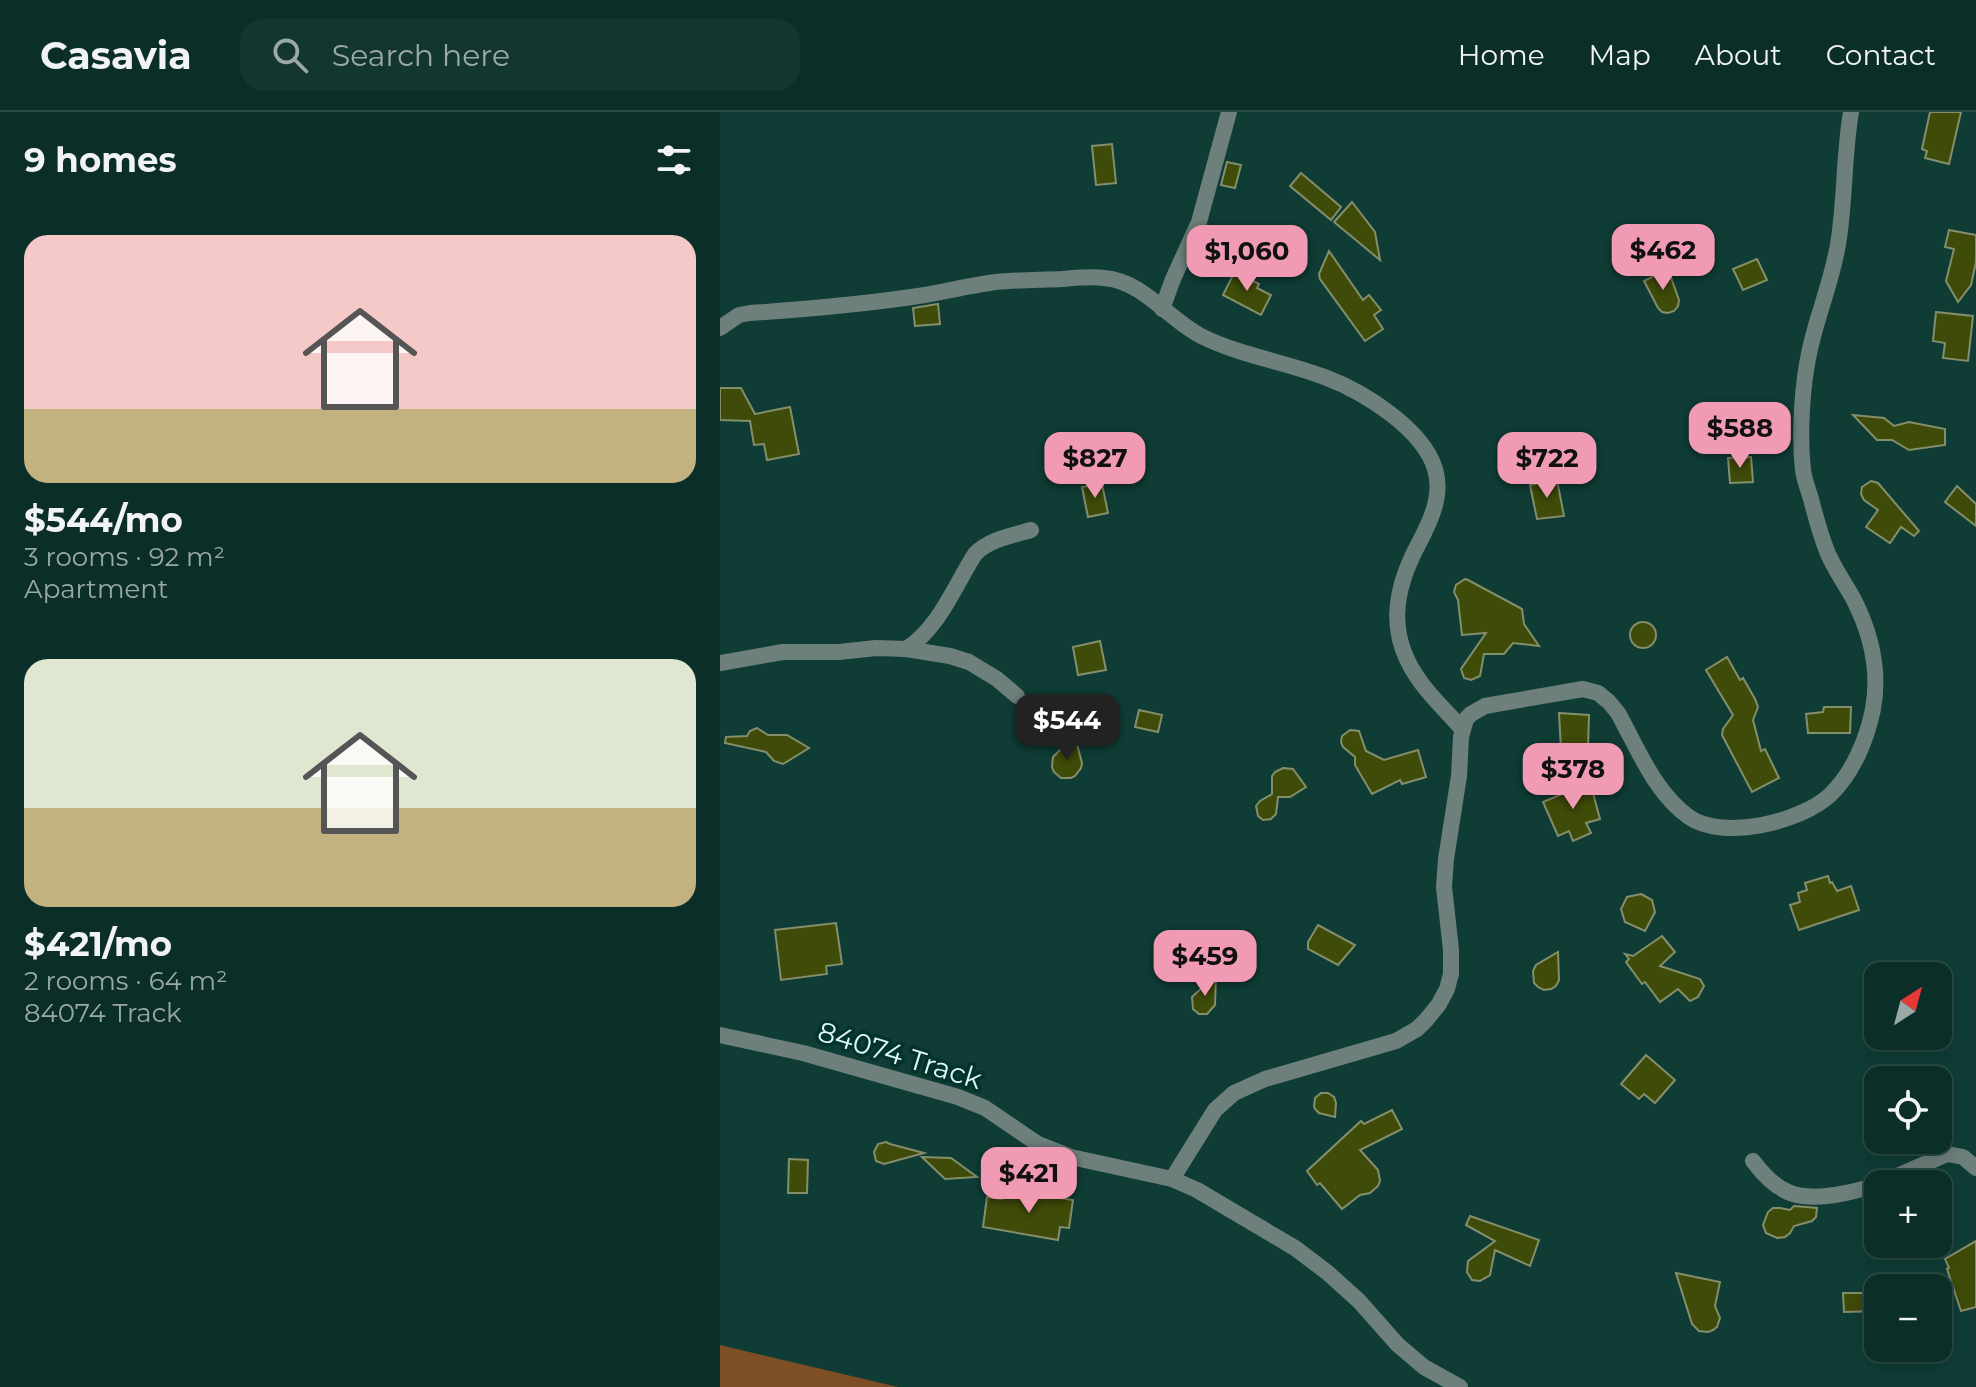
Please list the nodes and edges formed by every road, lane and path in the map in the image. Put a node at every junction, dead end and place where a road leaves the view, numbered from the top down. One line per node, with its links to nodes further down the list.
1 (1229, 112): 3 (street)
2 (1851, 112): 9 (street)
3 (1162, 309): 4 (street); 9 (street)
4 (720, 328)
5 (1031, 530): 6 (street)
6 (906, 649): 7 (street); 8 (street)
7 (720, 663)
8 (1017, 696)
9 (1462, 729): 14 (street)
10 (720, 1035): 14 (street, 84074 Track)
11 (1753, 1161): 15 (street)
12 (1976, 1168): 13 (street)
13 (1910, 1170)
14 (1172, 1179): 16 (street, 84074 Track)
15 (1864, 1190)
16 (1460, 1387)

